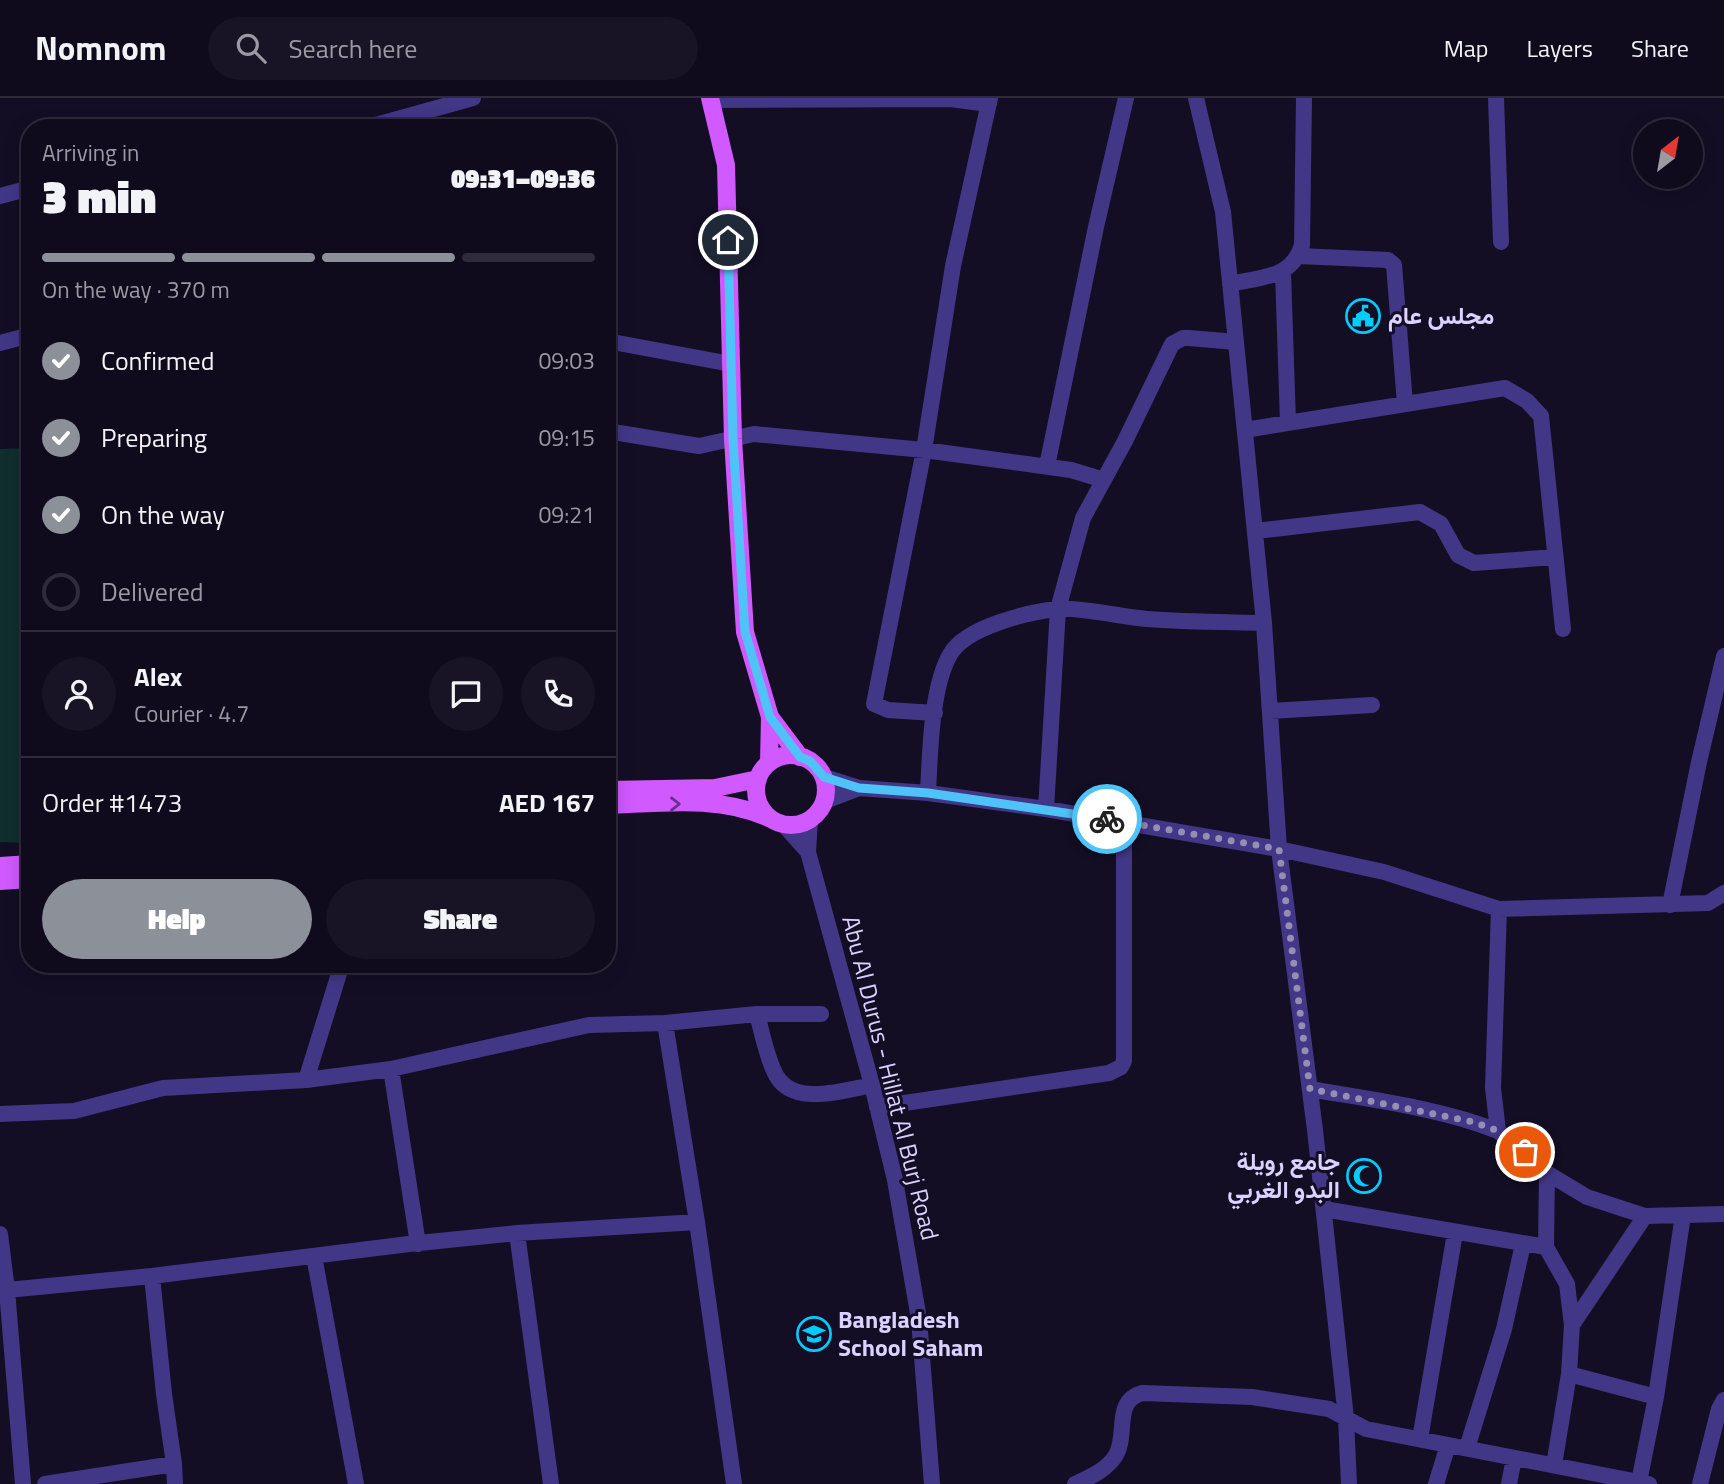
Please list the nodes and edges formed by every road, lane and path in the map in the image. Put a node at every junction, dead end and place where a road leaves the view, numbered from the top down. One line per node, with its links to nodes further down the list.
1 (473, 98): 8 (street)
2 (1126, 98): 27 (street)
3 (1196, 98): 15 (street)
4 (1304, 98): 13 (street)
5 (1496, 98): 12 (street)
6 (711, 99): 7 (street); 20 (main road)
7 (989, 101): 26 (street)
8 (422, 104): 9 (street)
9 (386, 119)
10 (21, 190): 11 (street)
11 (0, 196)
12 (1502, 243)
13 (1298, 256): 14 (street); 21 (street)
14 (1283, 272): 15 (street); 22 (street)
15 (1230, 284): 17 (street)
16 (21, 337): 18 (street)
17 (1236, 342): 23 (street); 28 (street)
18 (0, 343)
19 (616, 343): 20 (street)
20 (731, 364): 25 (main road)
21 (1405, 404): 22 (street); 30 (street)
22 (1287, 423): 23 (street)
23 (1245, 430): 29 (street)
24 (616, 432): 25 (street)
25 (733, 439): 26 (street); 38 (main road)
26 (924, 450): 27 (street); 37 (street)
27 (1047, 466): 28 (street)
28 (1104, 480): 31 (street)
29 (1255, 531): 30 (street); 32 (street)
30 (1555, 557): 33 (street)
31 (1059, 609): 32 (street); 37 (street); 48 (street)
32 (1264, 624): 36 (street)
33 (1563, 629)
34 (1724, 656): 59 (street)
35 (1372, 705): 36 (street)
36 (1270, 711): 52 (street)
37 (935, 713): 45 (street)
38 (770, 717): 39 (main road); 40 (main road)
39 (800, 757): 40 (main road); 41 (main road)
40 (769, 763): 42 (main road)
41 (824, 777): 43 (street); 46 (main road)
42 (758, 779): 44 (main road); 50 (main road)
43 (859, 788): 45 (street); 46 (street)
44 (616, 790)
45 (928, 793): 48 (street)
46 (825, 801): 49 (main road)
47 (616, 805): 50 (main road, one-way to 50)
48 (1046, 809): 51 (street)
49 (810, 820): 50 (main road); 53 (street, Abu Al Durus - Hillat Al Burj Road)
50 (776, 821): 53 (street, Abu Al Durus - Hillat Al Burj Road)
51 (1124, 822): 52 (street); 69 (street)
52 (1279, 849): 60 (street); 68 (street)
53 (808, 852): 67 (street, Abu Al Durus - Hillat Al Burj Road)
54 (21, 865): 55 (main road)
55 (0, 866)
56 (21, 879): 57 (main road)
57 (0, 881)
58 (1724, 893): 59 (street)
59 (1670, 905): 60 (street)
60 (1499, 909): 71 (street)
61 (339, 973): 66 (street)
62 (757, 1014): 63 (street); 64 (street); 67 (street)
63 (821, 1014)
64 (664, 1023): 65 (street); 77 (street)
65 (391, 1069): 66 (street); 81 (street)
66 (306, 1080): 70 (street)
67 (872, 1085): 69 (street, Abu Al Durus - Hillat Al Burj Road)
68 (1310, 1089): 71 (street); 73 (street)
69 (877, 1107): 105 (street, Abu Al Durus - Hillat Al Burj Road)
70 (0, 1114)
71 (1498, 1131): 72 (street)
72 (1547, 1173): 76 (street); 83 (street)
73 (1324, 1209): 79 (street); 91 (street)
74 (1724, 1214): 75 (street)
75 (1683, 1215): 76 (street); 89 (street)
76 (1646, 1216): 87 (street)
77 (697, 1222): 78 (street); 104 (street)
78 (517, 1233): 81 (street); 103 (street)
79 (1455, 1233): 82 (street); 92 (street)
80 (0, 1234): 86 (street)
81 (418, 1244): 84 (street)
82 (1523, 1244): 83 (street); 94 (street)
83 (1546, 1247): 87 (street)
84 (314, 1256): 85 (street); 102 (street)
85 (152, 1276): 86 (street); 96 (street)
86 (7, 1290): 99 (street)
87 (1572, 1325): 88 (street)
88 (1569, 1374): 89 (street); 97 (street)
89 (1656, 1397): 98 (street)
90 (1724, 1400): 110 (street)
91 (1346, 1418): 92 (street); 106 (street); 107 (street)
92 (1420, 1439): 93 (street)
93 (1448, 1445): 94 (street); 108 (street)
94 (1467, 1448): 95 (street)
95 (1514, 1458): 97 (street); 109 (street)
96 (174, 1464): 100 (street); 101 (street)
97 (1554, 1465): 98 (street)
98 (1644, 1483)
99 (23, 1484)
100 (45, 1484)
101 (175, 1484)
102 (356, 1484)
103 (551, 1484)
104 (734, 1484)
105 (932, 1484)
106 (1075, 1484)
107 (1349, 1484)
108 (1436, 1484)
109 (1509, 1484)
110 (1700, 1484)

